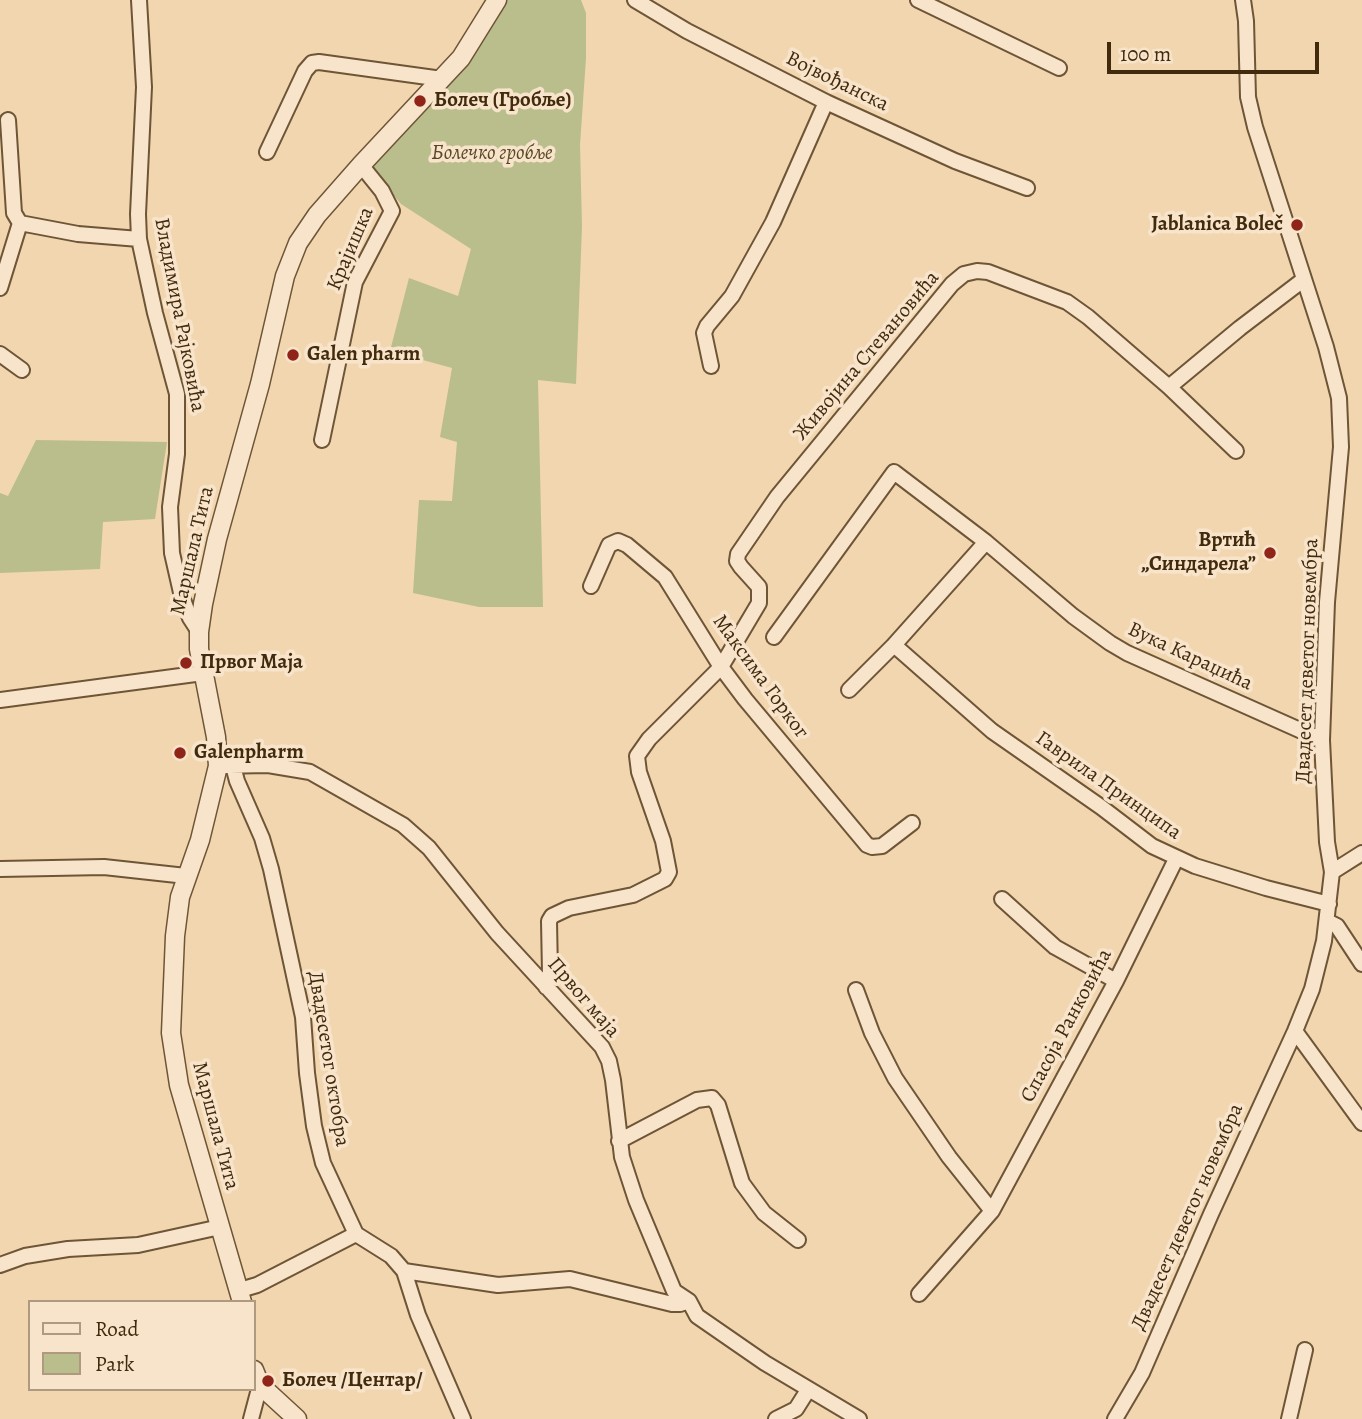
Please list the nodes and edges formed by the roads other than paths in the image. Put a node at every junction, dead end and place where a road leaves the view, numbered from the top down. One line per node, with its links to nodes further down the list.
1 (139, 0): 14 (street, Владимира Рајковића)
2 (497, 0): 7 (street, Маршала Тита)
3 (635, 0): 8 (street, Војвођанска)
4 (918, 0): 6 (street)
5 (1243, 0): 15 (street, Двадесет деветог новембра)
6 (1059, 68)
7 (442, 79): 10 (street); 11 (street, Маршала Тита)
8 (825, 102): 12 (street, Војвођанска); 18 (street)
9 (8, 120): 13 (street)
10 (267, 152)
11 (360, 165): 21 (street, Крајишка); 25 (street, Маршала Тита)
12 (1027, 188)
13 (20, 223): 14 (street); 16 (street)
14 (139, 239): 25 (street, Владимира Рајковића)
15 (1303, 280): 20 (street); 32 (street, Двадесет деветог новембра)
16 (0, 288)
17 (0, 354): 19 (street)
18 (711, 366)
19 (22, 370)
20 (1169, 387): 22 (street, Живојина Стевановића); 28 (street, Живојина Стевановића)
21 (322, 440)
22 (1236, 451)
23 (986, 542): 26 (street, Вука Караџића); 27 (street); 32 (street, Вука Караџића)
24 (591, 586): 28 (street, Максима Горког)
25 (199, 632): 29 (street, Маршала Тита)
26 (774, 637)
27 (894, 645): 30 (street); 36 (street, Гаврила Принципа)
28 (721, 667): 34 (street, Максима Горког); 45 (street)
29 (203, 673): 31 (street); 33 (street, Маршала Тита)
30 (849, 690)
31 (0, 700)
32 (1322, 740): 38 (street, Двадесет деветог новембра)
33 (225, 766): 39 (street, Маршала Тита); 45 (street, Првог маја); 52 (street, Двадесетог октобра)
34 (912, 823)
35 (1362, 853): 38 (street)
36 (1176, 859): 41 (street, Гаврила Принципа); 44 (street, Спасоја Ранковића)
37 (0, 869): 39 (street)
38 (1332, 872): 41 (street, Двадесет деветог новембра)
39 (186, 876): 51 (street, Маршала Тита)
40 (1002, 899): 44 (street)
41 (1329, 904): 42 (street, Двадесет деветог новембра)
42 (1327, 922): 43 (street); 47 (street, Двадесет деветог новембра)
43 (1362, 964)
44 (1116, 981): 50 (street, Спасоја Ранковића)
45 (546, 987): 49 (street, Првог маја)
46 (856, 990): 50 (street)
47 (1295, 1031): 48 (street); 68 (street, Двадесет деветог новембра)
48 (1362, 1123)
49 (619, 1141): 53 (street); 58 (street, Првог маја)
50 (992, 1211): 56 (street, Спасоја Ранковића)
51 (220, 1227): 54 (street); 57 (street, Маршала Тита)
52 (356, 1234): 55 (street); 57 (street)
53 (798, 1240)
54 (0, 1265)
55 (404, 1271): 58 (street); 65 (street)
56 (919, 1294)
57 (241, 1296)
58 (689, 1301): 61 (street, Првог маја)
59 (1305, 1350): 69 (street)
60 (257, 1378): 64 (street)
61 (808, 1390): 66 (street); 67 (street, Првог маја)
62 (255, 1391): 63 (street)
63 (251, 1419)
64 (297, 1419)
65 (463, 1419)
66 (776, 1419)
67 (859, 1419)
68 (1115, 1419)
69 (1289, 1419)

